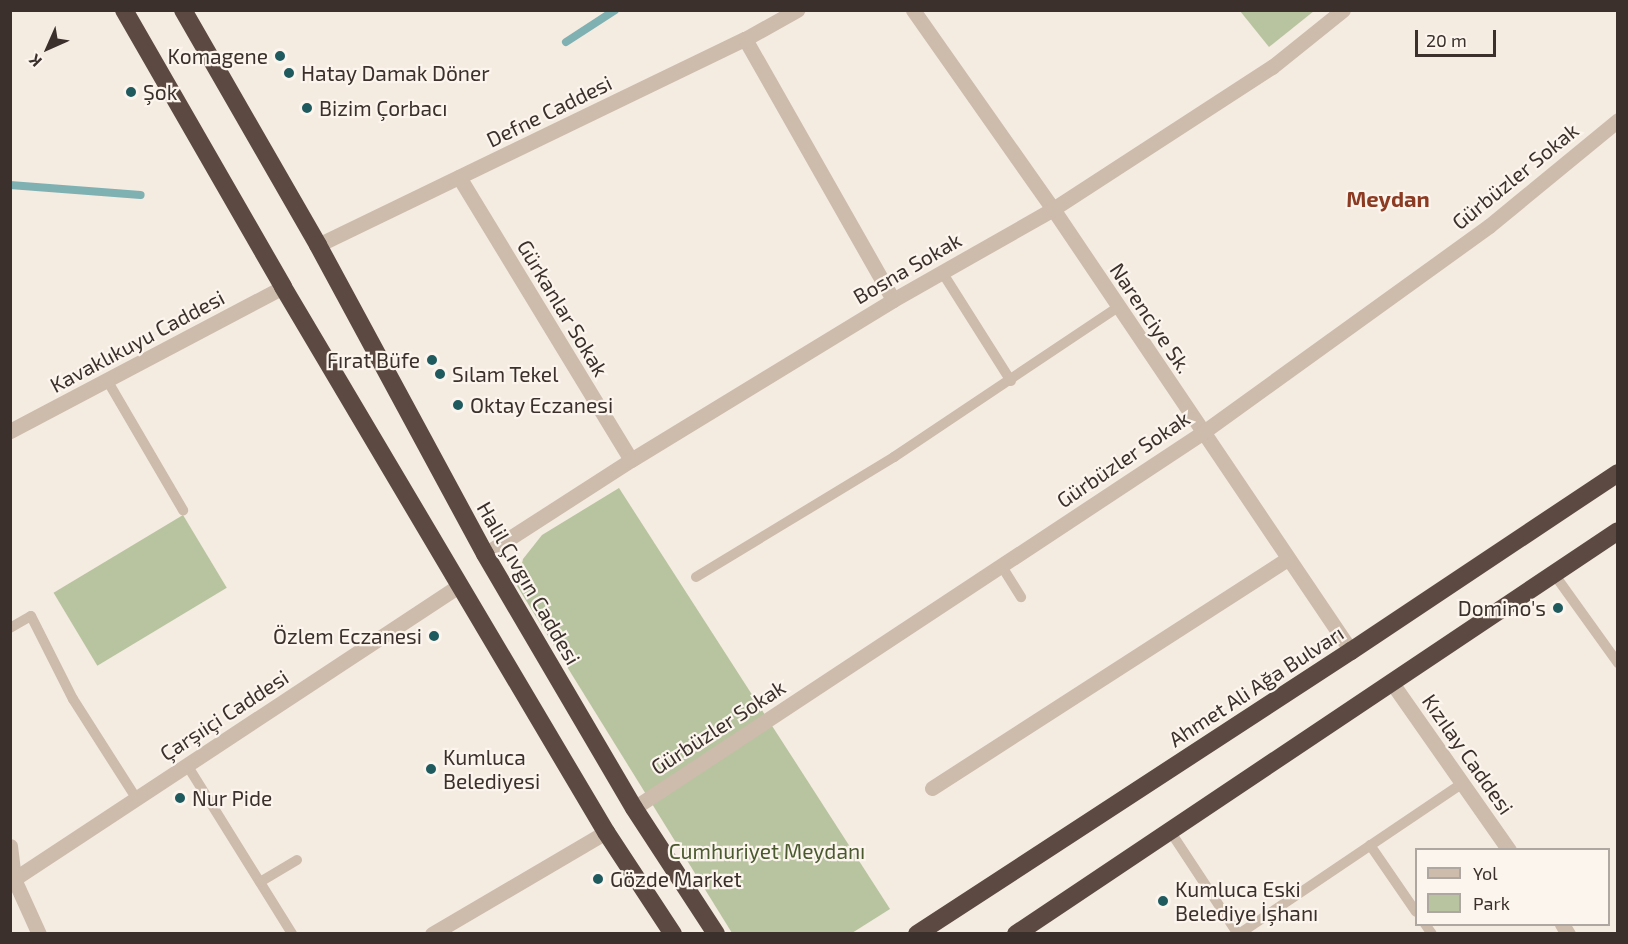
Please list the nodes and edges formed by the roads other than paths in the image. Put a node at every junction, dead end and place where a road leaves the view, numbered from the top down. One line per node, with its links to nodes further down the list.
1 (124, 10): 12 (highway)
2 (183, 10): 10 (highway, Halil Çıvgın Caddesi)
3 (797, 10): 6 (street, Defne Caddesi)
4 (913, 10): 9 (street, Narenciye Sk.)
5 (1344, 10): 9 (street, Bosna Sokak)
6 (746, 39): 8 (street, Defne Caddesi); 13 (street)
7 (1617, 120): 18 (street, Gürbüzler Sokak)
8 (459, 177): 10 (street, Defne Caddesi); 19 (street, Gürkanlar Sokak)
9 (1053, 208): 11 (street, Bosna Sokak); 14 (street, Narenciye Sk.)
10 (318, 245): 23 (highway, Halil Çıvgın Caddesi)
11 (942, 272): 13 (street, Bosna Sokak); 16 (lane)
12 (283, 287): 15 (street, Kavaklıkuyu Caddesi); 28 (highway)
13 (893, 300): 19 (street, Bosna Sokak)
14 (1118, 307): 16 (lane); 18 (street, Narenciye Sk.)
15 (107, 380): 17 (street, Kavaklıkuyu Caddesi); 21 (lane)
16 (1011, 381): 27 (lane)
17 (10, 431)
18 (1202, 433): 24 (street, Narenciye Sk.); 25 (street, Gürbüzler Sokak)
19 (631, 460): 23 (street, Bosna Sokak)
20 (1617, 473): 31 (highway, Ahmet Ali Ağa Bulvarı)
21 (183, 510)
22 (1617, 531): 26 (highway)
23 (485, 554): 38 (highway, Halil Çıvgın Caddesi)
24 (1287, 559): 31 (street, Narenciye Sk.); 36 (street)
25 (1001, 565): 29 (lane); 38 (street, Gürbüzler Sokak)
26 (1554, 574): 32 (lane); 33 (highway)
27 (696, 577)
28 (460, 585): 34 (street, Çarşıiçi Caddesi); 40 (highway)
29 (1021, 597)
30 (10, 628): 37 (lane)
31 (1351, 651): 53 (highway, Ahmet Ali Ağa Bulvarı)
32 (1617, 663)
33 (1392, 683): 35 (street, Kızılay Caddesi); 39 (highway)
34 (187, 765): 37 (street, Çarşıiçi Caddesi); 46 (lane)
35 (1463, 783): 41 (lane); 43 (street, Kızılay Caddesi)
36 (932, 788)
37 (136, 798): 45 (street, Çarşıiçi Caddesi)
38 (634, 808): 52 (highway, Halil Çıvgın Caddesi)
39 (1170, 831): 54 (highway); 55 (lane)
40 (606, 832): 50 (street); 51 (highway)
41 (1370, 845): 47 (lane); 55 (lane)
42 (10, 846): 45 (street)
43 (1508, 848)
44 (297, 860): 46 (lane)
45 (12, 878): 48 (street)
46 (260, 882): 49 (lane)
47 (1415, 911)
48 (39, 933)
49 (292, 933)
50 (432, 933)
51 (673, 933)
52 (716, 933)
53 (917, 933)
54 (1016, 933)
55 (1238, 933)

